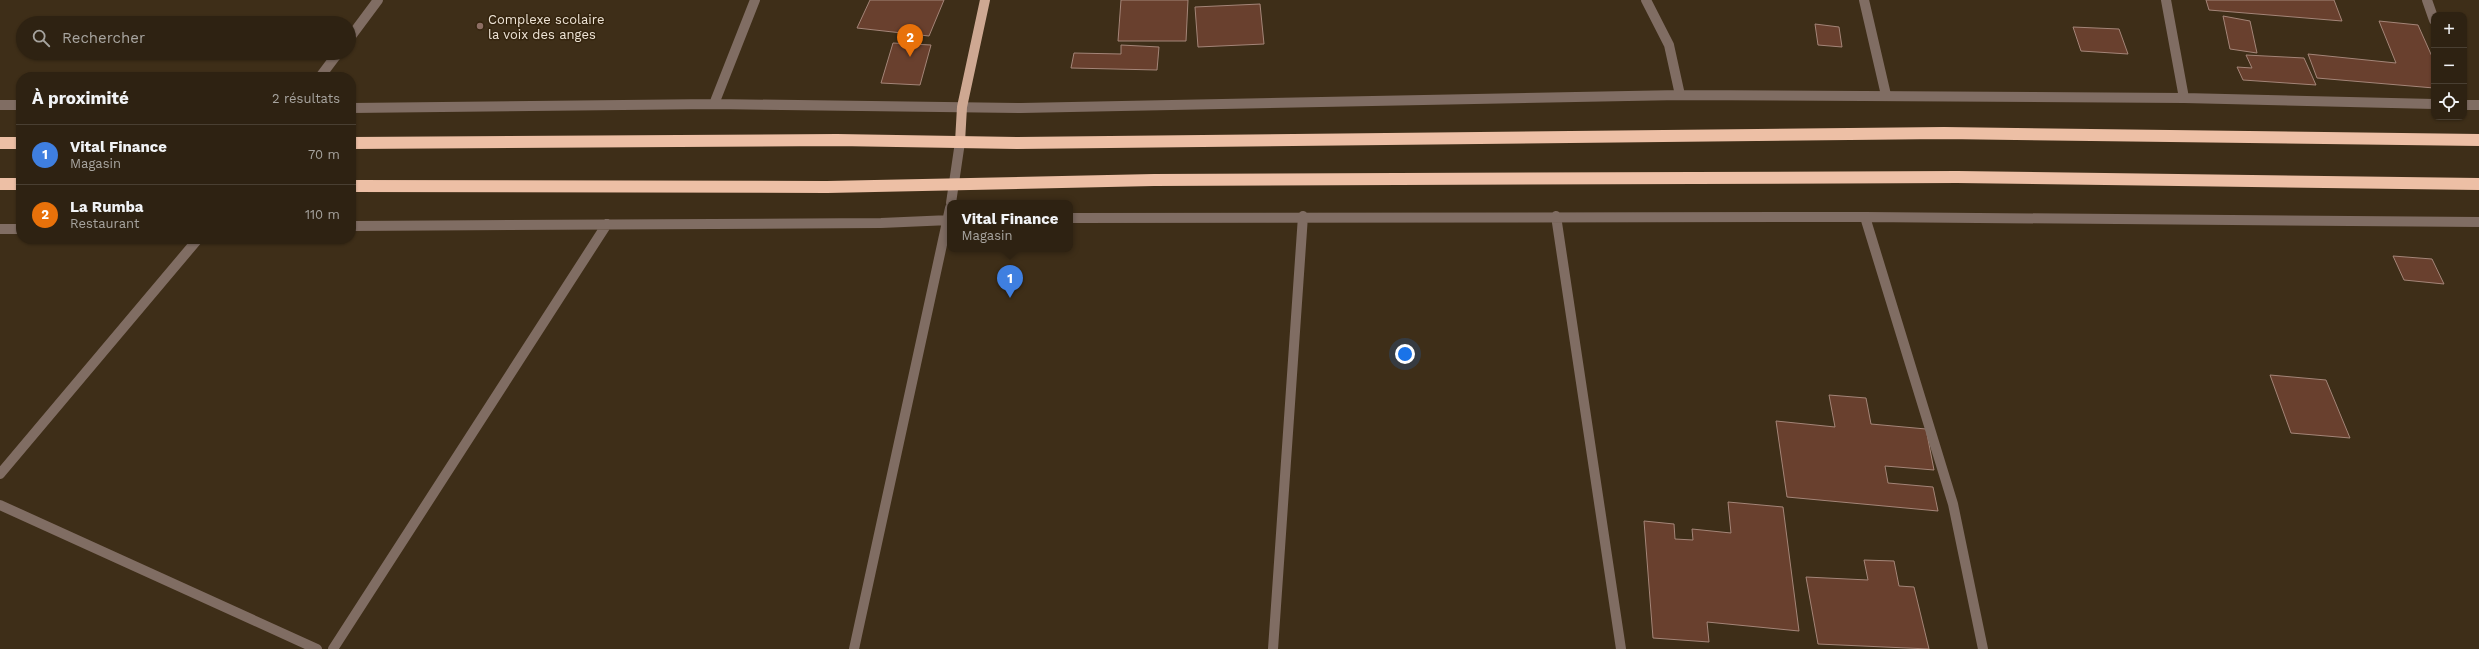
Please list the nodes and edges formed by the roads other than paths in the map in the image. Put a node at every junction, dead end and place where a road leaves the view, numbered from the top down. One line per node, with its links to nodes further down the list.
1 (378, 0): 9 (street)
2 (755, 0): 15 (street)
3 (985, 0): 21 (main road)
4 (1646, 0): 12 (street)
5 (1864, 0): 13 (street)
6 (2166, 0): 14 (street)
7 (2427, 0): 8 (street)
8 (2431, 12)
9 (356, 29)
10 (333, 60): 11 (street)
11 (324, 72)
12 (1680, 95): 13 (street); 21 (street)
13 (1886, 95): 14 (street)
14 (2184, 98): 16 (street)
15 (714, 104): 21 (street); 22 (street)
16 (2431, 104)
17 (2467, 104): 20 (street)
18 (0, 105): 19 (street)
19 (16, 105)
20 (2479, 105)
21 (962, 107): 24 (main road)
22 (356, 108)
23 (2479, 140): 24 (highway)
24 (960, 142): 27 (highway); 31 (street)
25 (0, 143): 26 (highway)
26 (16, 143)
27 (356, 143)
28 (0, 184): 29 (highway)
29 (16, 184)
30 (2479, 184): 31 (highway)
31 (955, 185): 32 (highway); 33 (street)
32 (356, 186)
33 (952, 200)
34 (1303, 216): 35 (street); 37 (street); 51 (street)
35 (1556, 216): 36 (street); 52 (street)
36 (1866, 217): 39 (street); 53 (street)
37 (1073, 218)
38 (947, 220): 40 (street)
39 (2479, 222)
40 (606, 224): 41 (street); 49 (street)
41 (356, 226)
42 (0, 229): 43 (street)
43 (16, 229)
44 (947, 229): 50 (street)
45 (194, 244): 46 (street)
46 (0, 474)
47 (0, 505): 48 (street)
48 (317, 649)
49 (333, 649)
50 (854, 649)
51 (1273, 649)
52 (1621, 649)
53 (1983, 649)

